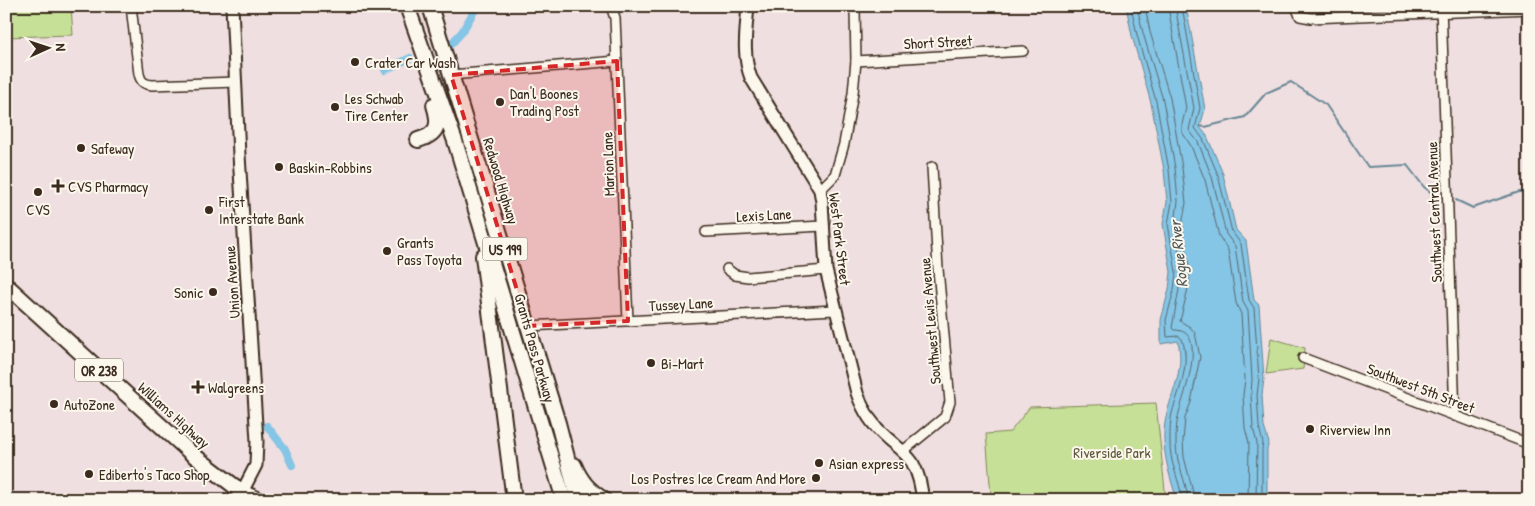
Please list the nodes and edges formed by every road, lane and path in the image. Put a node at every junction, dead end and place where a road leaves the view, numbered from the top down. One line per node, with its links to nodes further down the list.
1 (131, 6): 15 (street)
2 (232, 6): 15 (street, Union Avenue)
3 (406, 6): 16 (main road); 19 (main road, US 199)
4 (430, 6): 14 (main road, Redwood Highway / US 199)
5 (611, 6): 12 (street, Marion Lane)
6 (748, 6): 18 (street, West Park Street)
7 (1296, 6): 10 (street)
8 (1529, 9): 10 (street)
9 (855, 10): 13 (street)
10 (1441, 10): 29 (street, Southwest Central Avenue)
11 (1023, 51): 13 (street, Short Street)
12 (617, 61): 14 (street); 26 (street, Marion Lane)
13 (856, 61): 18 (street)
14 (451, 75): 27 (main road, Redwood Highway / US 199)
15 (236, 82): 33 (street, Union Avenue)
16 (418, 140)
17 (932, 167): 32 (street, Southwest Lewis Avenue)
18 (820, 190): 20 (street, West Park Street)
19 (475, 206): 35 (main road); 36 (main road, Grants Pass Parkway / US 199)
20 (823, 226): 21 (street, Lexis Lane); 23 (street, West Park Street)
21 (706, 232)
22 (727, 269): 23 (street)
23 (826, 270): 25 (street, West Park Street)
24 (6, 285): 33 (main road, Williams Highway / OR 238)
25 (836, 310): 26 (street, Tussey Lane); 32 (street, West Park Street)
26 (628, 321): 27 (street, Tussey Lane)
27 (528, 326): 30 (main road, Redwood Highway / US 199)
28 (1303, 358): 29 (street, Southwest 5th Street)
29 (1454, 416): 31 (street, Southwest 5th Street)
30 (558, 423): 37 (main road, Grants Pass Parkway / US 199); 38 (main road)
31 (1529, 444)
32 (903, 451): 39 (street, West Park Street)
33 (239, 496): 34 (main road, Williams Highway / OR 238)
34 (259, 500)
35 (514, 500)
36 (564, 500)
37 (576, 500)
38 (604, 500)
39 (923, 500)

